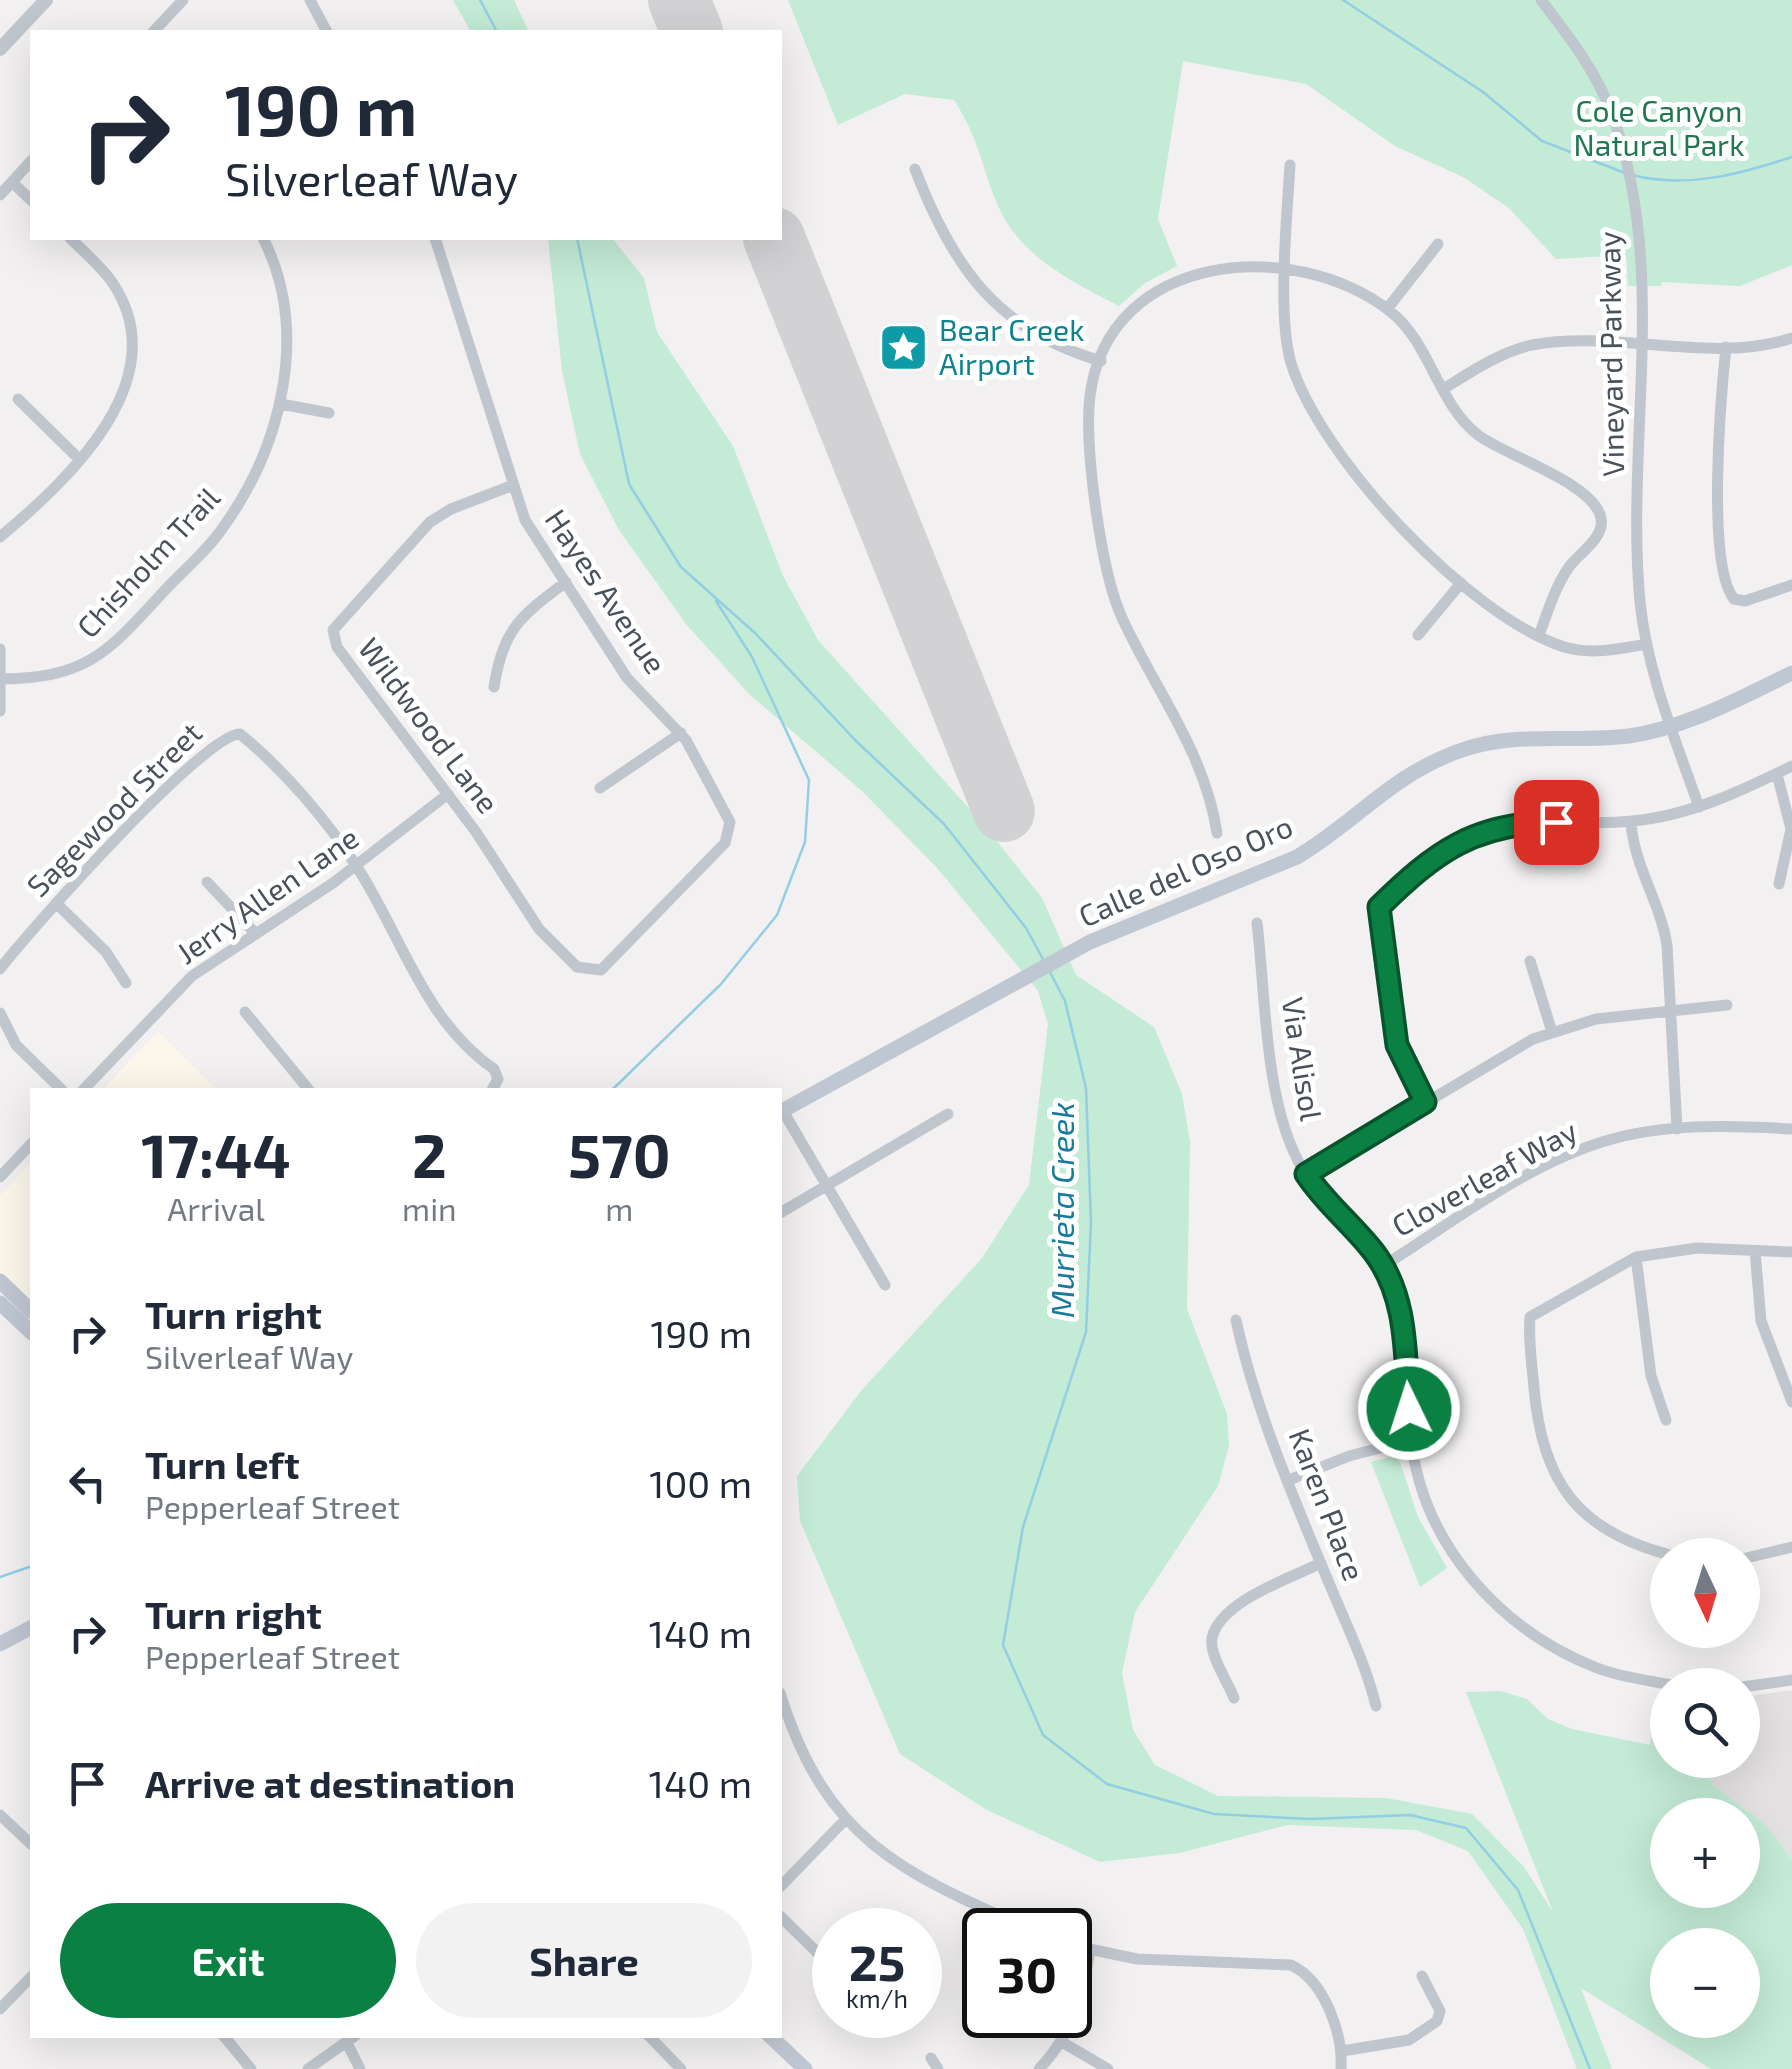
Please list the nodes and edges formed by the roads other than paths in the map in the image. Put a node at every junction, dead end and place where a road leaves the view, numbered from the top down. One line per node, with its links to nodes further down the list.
1 (46, 0): 7 (street)
2 (183, 0): 5 (street)
3 (310, 0): 6 (street)
4 (1542, 0): 21 (street, Vineyard Parkway)
5 (155, 30)
6 (326, 30)
7 (0, 49)
8 (30, 162): 11 (street)
9 (1290, 166): 18 (street)
10 (915, 169): 23 (street)
11 (12, 182): 12 (street); 13 (street)
12 (0, 195)
13 (30, 200)
14 (72, 240): 28 (street)
15 (265, 240): 26 (street, Chisholm Trail)
16 (436, 240): 29 (street, Hayes Avenue)
17 (1438, 244): 19 (street)
18 (1286, 269): 19 (street); 23 (street); 32 (street)
19 (1387, 309): 24 (street)
20 (1792, 338): 22 (street)
21 (1641, 342): 22 (street); 24 (street); 36 (street, Vineyard Parkway)
22 (1726, 347): 33 (street)
23 (1101, 361): 50 (street)
24 (1443, 389): 35 (street)
25 (18, 399): 28 (street)
26 (280, 404): 27 (street); 39 (street, Chisholm Trail)
27 (329, 412)
28 (79, 459): 30 (street)
29 (511, 486): 31 (street, Hayes Avenue); 47 (street, Wildwood Lane)
30 (0, 537)
31 (566, 582): 40 (street); 43 (street, Hayes Avenue)
32 (1460, 583): 34 (street); 35 (street)
33 (1792, 585)
34 (1418, 634)
35 (1539, 636): 36 (street)
36 (1647, 644): 42 (street, Vineyard Parkway)
37 (0, 650): 39 (street)
38 (1792, 673): 42 (main road, Calle del Oso Oro)
39 (2, 680): 41 (street)
40 (494, 686)
41 (0, 711)
42 (1671, 726): 48 (street, Vineyard Parkway); 71 (main road, Calle del Oso Oro)
43 (681, 734): 46 (street); 59 (street, Hayes Avenue)
44 (1792, 766): 45 (street)
45 (1777, 774): 48 (street); 53 (street)
46 (600, 788)
47 (448, 794): 51 (street, Jerry Allen Lane); 59 (street, Wildwood Lane)
48 (1698, 807): 49 (street)
49 (1631, 822): 62 (street); 70 (street)
50 (1217, 832)
51 (356, 866): 54 (street, Sagewood Street); 56 (street, Jerry Allen Lane); 69 (street)
52 (207, 882): 56 (street)
53 (1779, 884)
54 (56, 904): 58 (street, Sagewood Street); 60 (street)
55 (1256, 923): 76 (street, Via Alisol)
56 (256, 934): 67 (street, Jerry Allen Lane)
57 (1530, 961): 65 (street)
58 (0, 969)
59 (601, 970)
60 (126, 983)
61 (1727, 1005): 62 (street)
62 (1671, 1009): 65 (street); 73 (street)
63 (245, 1012): 68 (street)
64 (0, 1014): 66 (street)
65 (1552, 1032): 70 (street)
66 (60, 1088)
67 (85, 1088)
68 (307, 1088)
69 (493, 1088)
70 (1425, 1102): 76 (street)
71 (782, 1111): 78 (street)
72 (948, 1114): 78 (street)
73 (1677, 1129): 74 (street, Cloverleaf Way); 83 (street, Cloverleaf Way)
74 (1792, 1130)
75 (30, 1145): 77 (street)
76 (1306, 1174): 83 (street, Via Alisol)
77 (0, 1177)
78 (827, 1185): 79 (street); 85 (street)
79 (782, 1212)
80 (1756, 1250): 81 (street); 82 (street); 92 (street)
81 (1792, 1252)
82 (1636, 1257): 93 (street); 97 (street)
83 (1382, 1266): 94 (street, Via Alisol)
84 (0, 1281): 88 (main road)
85 (886, 1285)
86 (0, 1294): 89 (main road)
87 (0, 1303): 91 (main road)
88 (30, 1312)
89 (30, 1314)
90 (1236, 1320): 95 (street, Karen Place)
91 (30, 1331)
92 (1792, 1402)
93 (1666, 1420)
94 (1411, 1440): 95 (street); 103 (street, Via Alisol)
95 (1289, 1480): 99 (street, Karen Place)
96 (1792, 1547): 98 (street)
97 (1650, 1550)
98 (1760, 1555)
99 (1321, 1563): 105 (street); 106 (street, Karen Place)
100 (30, 1628): 101 (main road)
101 (0, 1644)
102 (1792, 1680): 104 (street)
103 (1650, 1681)
104 (1760, 1684)
105 (1234, 1698)
106 (1376, 1706)
107 (784, 1723): 109 (street)
108 (0, 1815): 110 (street)
109 (845, 1820): 111 (street); 112 (street)
110 (30, 1843)
111 (782, 1885)
112 (986, 1908)
113 (782, 1918): 114 (street)
114 (812, 1947)
115 (1092, 1951): 125 (street)
116 (1422, 1976): 125 (street)
117 (30, 1978): 118 (street)
118 (0, 2010)
119 (226, 2038): 126 (street)
120 (651, 2038): 129 (street)
121 (773, 2038): 130 (main road)
122 (1064, 2038): 124 (street)
123 (351, 2039): 127 (street); 128 (street)
124 (1062, 2042): 131 (street); 132 (street)
125 (1342, 2051): 133 (street)
126 (252, 2069)
127 (308, 2069)
128 (360, 2069)
129 (682, 2069)
130 (805, 2069)
131 (1039, 2069)
132 (1108, 2069)
133 (1340, 2069)

